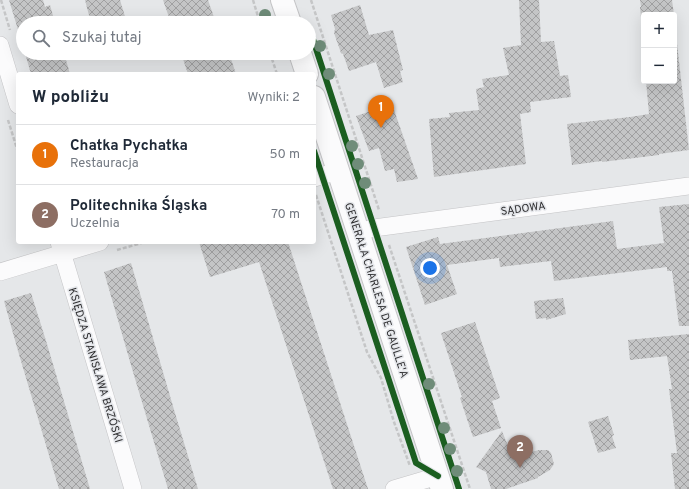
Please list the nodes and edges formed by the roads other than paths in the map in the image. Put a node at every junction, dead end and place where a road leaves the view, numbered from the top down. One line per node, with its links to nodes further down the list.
1 (282, 0): 2 (main road)
2 (288, 16)
3 (0, 45): 6 (street)
4 (302, 60): 5 (main road)
5 (305, 72)
6 (16, 98)
7 (316, 103): 8 (main road, GENERAŁA CHARLESA DE GAULLE'A)
8 (338, 171): 9 (street); 11 (main road, GENERAŁA CHARLESA DE GAULLE'A)
9 (316, 177)
10 (689, 186): 11 (street, SĄDOWA)
11 (358, 232): 15 (main road, GENERAŁA CHARLESA DE GAULLE'A)
12 (87, 244): 13 (street)
13 (61, 248): 14 (street); 16 (street, KSIĘDZA STANISŁAWA BRZÓSKI)
14 (0, 272)
15 (441, 484): 17 (street)
16 (132, 489)
17 (394, 489)

